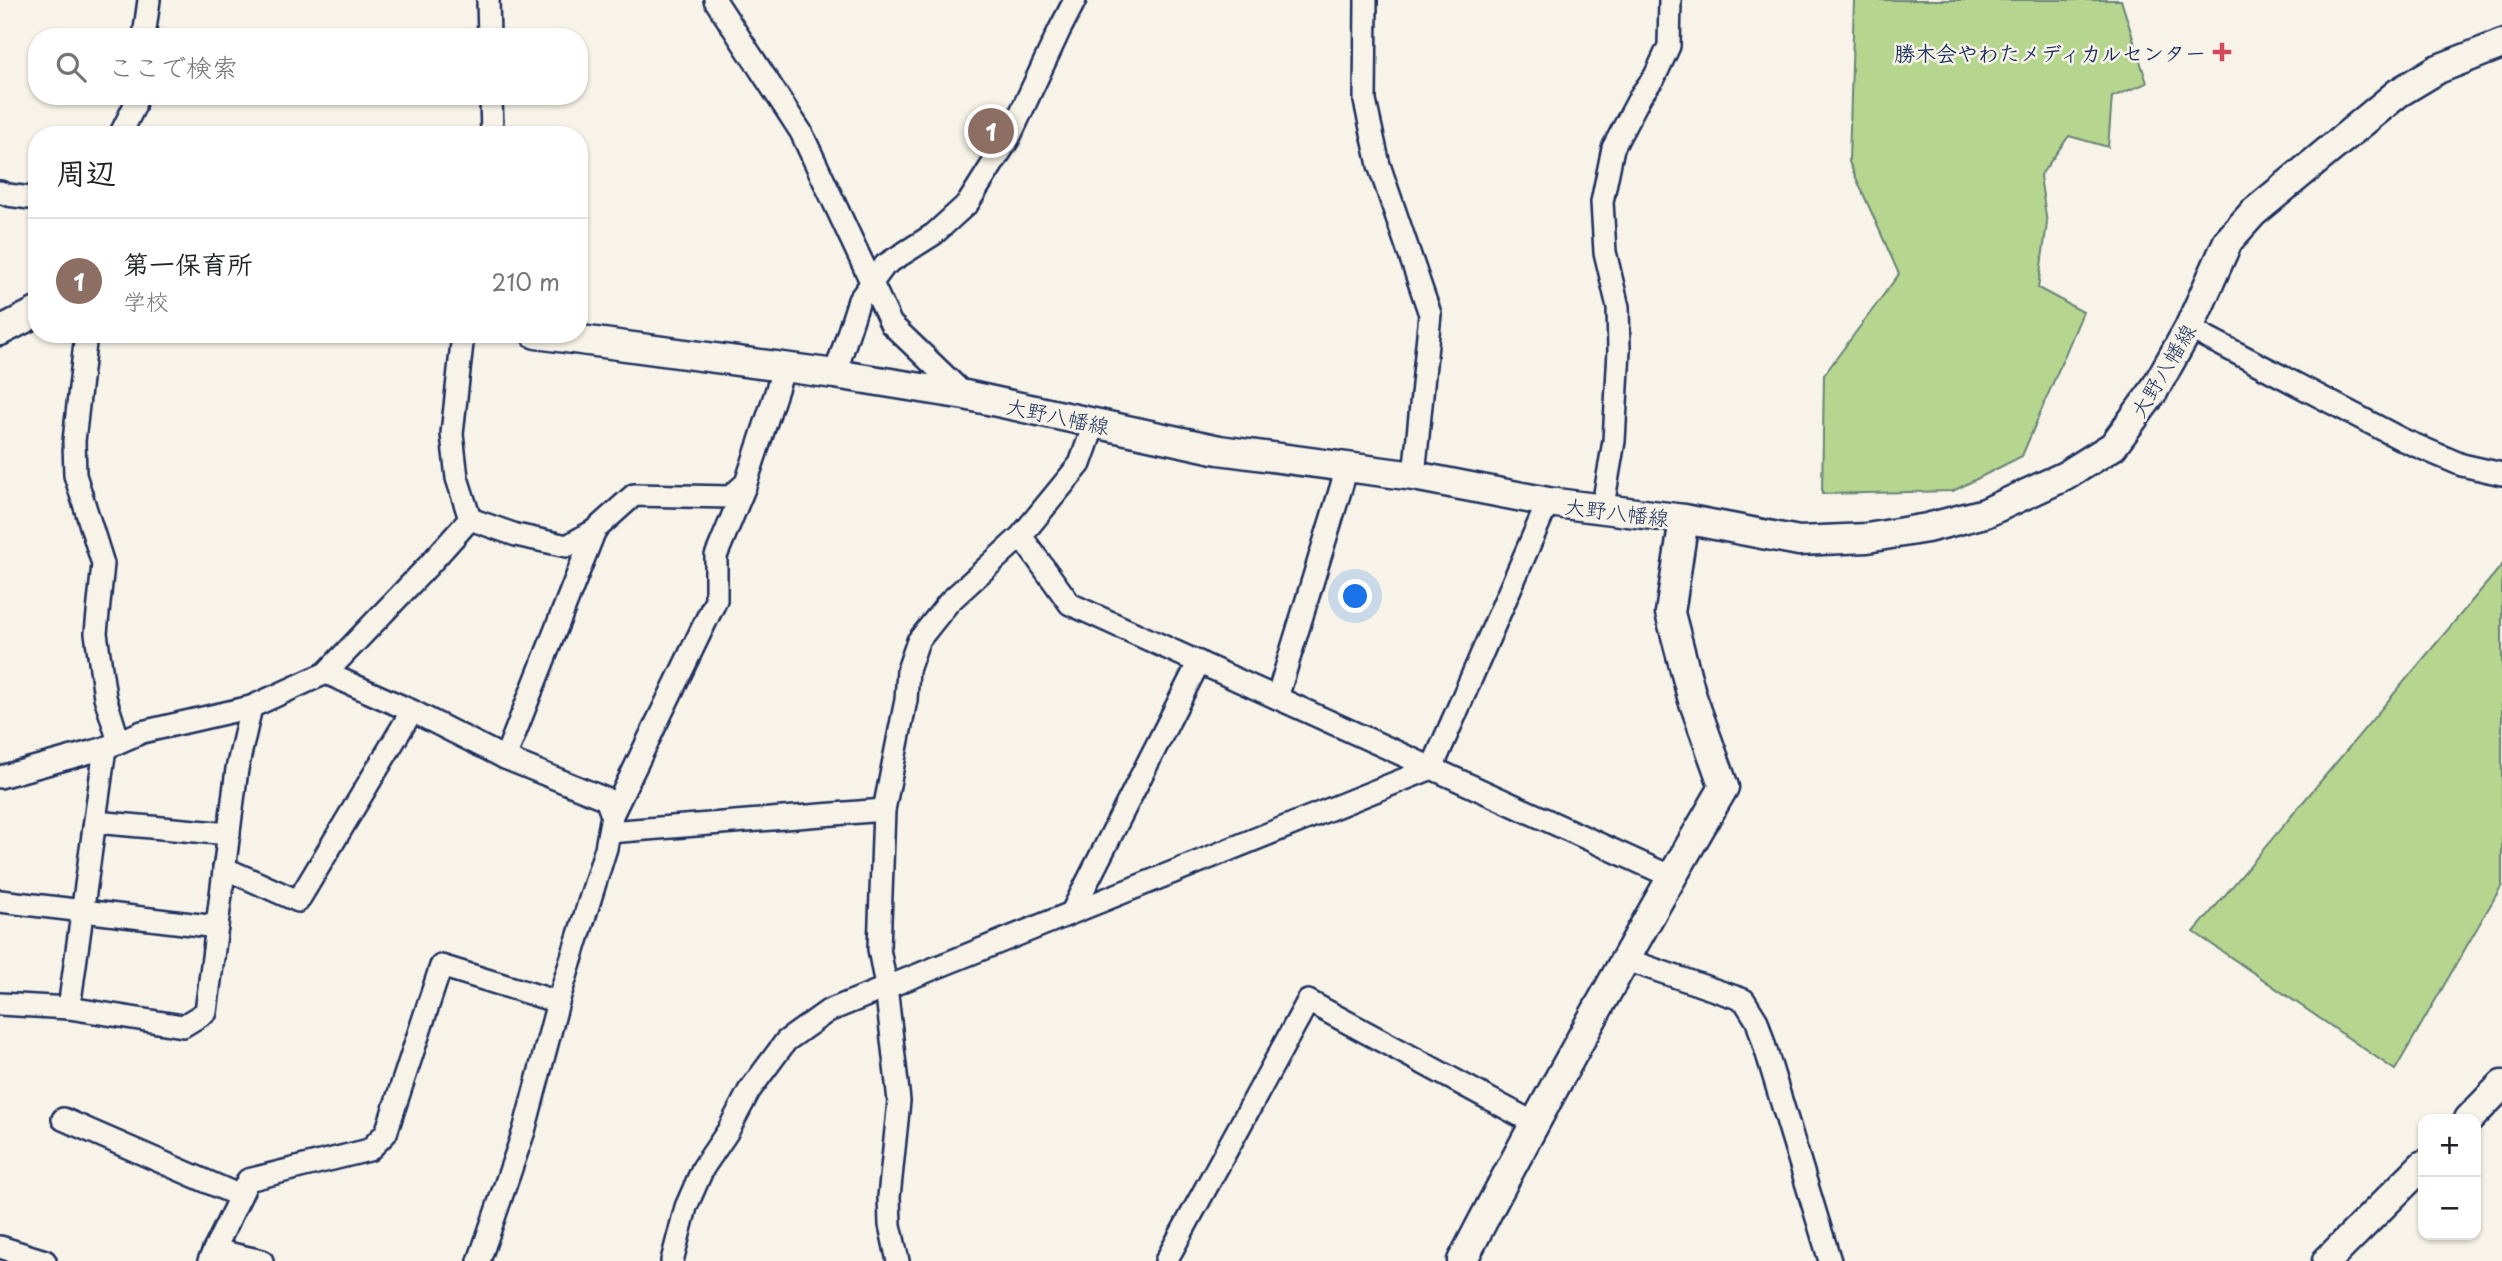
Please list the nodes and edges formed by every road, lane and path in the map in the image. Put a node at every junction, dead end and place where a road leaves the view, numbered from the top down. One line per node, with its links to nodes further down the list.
1 (149, 0): 7 (street)
2 (488, 0): 8 (street)
3 (715, 0): 16 (street)
4 (1075, 0): 16 (street)
5 (1366, 0): 29 (street)
6 (1670, 0): 32 (street)
7 (145, 28)
8 (489, 28)
9 (2502, 44): 18 (main road, 大野八幡線)
10 (134, 105): 12 (street)
11 (491, 105): 13 (street)
12 (124, 126)
13 (492, 126)
14 (0, 192): 15 (street)
15 (28, 198)
16 (873, 281): 24 (street); 25 (street)
17 (28, 317): 19 (main road)
18 (2189, 328): 28 (street); 33 (main road, 大野八幡線)
19 (0, 331)
20 (588, 341): 23 (main road, 大野八幡線)
21 (85, 343): 42 (street)
22 (462, 343): 34 (street)
23 (784, 368): 24 (main road, 大野八幡線); 30 (street)
24 (835, 374): 25 (main road, 大野八幡線)
25 (965, 395): 26 (main road, 大野八幡線)
26 (1094, 422): 27 (main road, 大野八幡線); 36 (street)
27 (1347, 468): 29 (main road, 大野八幡線); 39 (street)
28 (2502, 474)
29 (1414, 476): 31 (main road, 大野八幡線)
30 (747, 483): 35 (street); 48 (street)
31 (1548, 502): 32 (main road, 大野八幡線); 44 (street)
32 (1602, 510): 33 (main road, 大野八幡線)
33 (1684, 519): 51 (main road)
34 (470, 520): 35 (street); 38 (street)
35 (595, 530): 43 (street)
36 (1021, 536): 37 (street); 46 (street)
37 (1199, 662): 39 (street); 54 (street)
38 (326, 673): 40 (street); 41 (street)
39 (1278, 698): 44 (street)
40 (251, 707): 42 (street); 49 (street)
41 (412, 711): 43 (street); 50 (street)
42 (112, 746): 45 (street); 47 (street)
43 (505, 758): 48 (street)
44 (1432, 768): 51 (street); 54 (street)
45 (0, 777)
46 (884, 810): 48 (street); 57 (street)
47 (95, 822): 49 (street); 53 (street)
48 (610, 823): 58 (street)
49 (229, 834): 50 (street)
50 (224, 868): 55 (street)
51 (1672, 877): 56 (main road)
52 (0, 901): 53 (street)
53 (83, 912): 55 (street); 60 (street)
54 (1072, 912): 57 (street)
55 (217, 927): 60 (street)
56 (1624, 959): 64 (main road); 76 (street)
57 (886, 986): 72 (street); 73 (street)
58 (558, 1002): 66 (street); 71 (street)
59 (0, 1003): 60 (street)
60 (69, 1009)
61 (2502, 1085): 62 (main road)
62 (2474, 1114)
63 (63, 1119): 66 (street)
64 (1534, 1123): 74 (street); 75 (main road)
65 (2418, 1170): 77 (main road)
66 (240, 1196): 68 (street)
67 (0, 1247): 69 (street)
68 (211, 1256): 70 (street)
69 (45, 1261)
70 (262, 1261)
71 (479, 1261)
72 (672, 1261)
73 (898, 1261)
74 (1166, 1261)
75 (1462, 1261)
76 (1830, 1261)
77 (2327, 1261)

